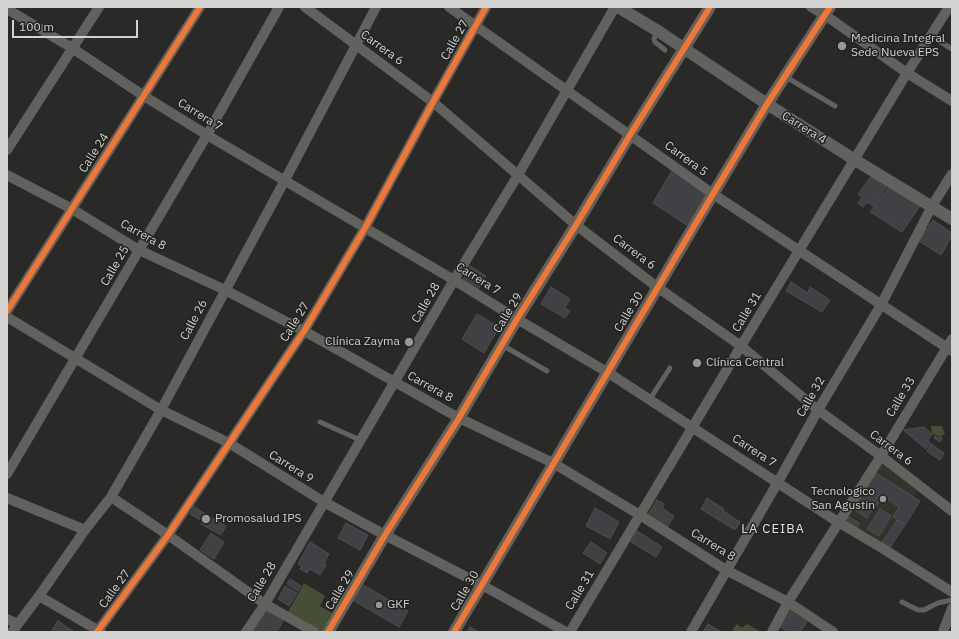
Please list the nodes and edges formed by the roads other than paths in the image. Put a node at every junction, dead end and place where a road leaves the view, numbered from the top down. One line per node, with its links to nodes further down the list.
1 (99, 7): 19 (street)
2 (200, 7): 26 (street, Calle 24)
3 (279, 7): 31 (street, Calle 25)
4 (305, 7): 18 (street, Carrera 6)
5 (376, 7): 18 (street, Calle 26)
6 (449, 7): 15 (street, Carrera 5)
7 (486, 7): 15 (street, Calle 27)
8 (615, 7): 25 (street, Calle 28)
9 (618, 7): 16 (street, Carrera 4)
10 (710, 7): 20 (street, Calle 29)
11 (811, 7): 14 (street)
12 (949, 7): 17 (street, Calle 31)
13 (7, 9): 19 (street, Carrera 7)
14 (827, 11): 23 (street); 24 (street, Calle 30)
15 (476, 27): 25 (street, Carrera 5); 28 (street, Calle 27)
16 (658, 31): 20 (street, Carrera 4); 22 (lane)
17 (931, 36): 21 (lane); 23 (street, Calle 31)
18 (356, 46): 28 (street, Carrera 6); 38 (street, Calle 26)
19 (72, 48): 26 (street, Carrera 7); 33 (street)
20 (685, 49): 29 (street, Carrera 4); 32 (street, Calle 29)
21 (952, 49)
22 (665, 50)
23 (907, 73): 27 (street); 34 (street, Calle 31)
24 (786, 77): 29 (street, Calle 30); 30 (lane)
25 (567, 90): 32 (street, Carrera 5); 37 (street, Calle 28)
26 (144, 96): 31 (street, Carrera 7); 41 (street, Calle 24)
27 (952, 101)
28 (433, 102): 37 (street, Carrera 6); 44 (street, Calle 27)
29 (767, 104): 34 (street, Carrera 4); 39 (street, Calle 30)
30 (835, 106)
31 (207, 135): 38 (street, Carrera 7); 45 (street, Calle 25)
32 (630, 135): 39 (street, Carrera 5); 43 (street, Calle 29)
33 (7, 150)
34 (855, 160): 40 (street, Carrera 4); 46 (street, Calle 31)
35 (952, 174): 40 (street, Calle 32)
36 (7, 175): 41 (street, Carrera 8)
37 (518, 175): 43 (street, Carrera 6); 47 (street, Calle 28)
38 (285, 180): 44 (street, Carrera 7); 49 (street, Calle 26)
39 (713, 194): 46 (street, Carrera 5); 48 (street, Calle 30)
40 (932, 206): 42 (street, Carrera 4); 50 (street, Calle 32)
41 (72, 209): 45 (street, Carrera 8); 51 (street, Calle 24)
42 (952, 219)
43 (576, 225): 48 (street, Carrera 6); 53 (street, Calle 29)
44 (365, 228): 47 (street, Carrera 7); 54 (street, Calle 27)
45 (139, 250): 49 (street, Carrera 8); 58 (street, Calle 25)
46 (799, 251): 50 (street, Carrera 5); 56 (street, Calle 31)
47 (454, 280): 53 (street, Carrera 7); 62 (street, Calle 28)
48 (657, 287): 56 (street, Carrera 6); 61 (street, Calle 30)
49 (225, 290): 54 (street, Carrera 8); 64 (street, Calle 26)
50 (881, 305): 57 (street, Carrera 5); 65 (street, Calle 32)
51 (7, 311)
52 (7, 318): 58 (street, Carrera 9)
53 (518, 319): 55 (street, Calle 29); 61 (street, Carrera 7)
54 (304, 331): 62 (street, Carrera 8); 70 (street, Calle 27)
55 (502, 345): 60 (lane); 66 (street, Calle 29)
56 (741, 346): 65 (street, Carrera 6); 68 (street, Calle 31)
57 (950, 346): 71 (street, Calle 33)
58 (75, 359): 64 (street, Carrera 9); 73 (street, Calle 25)
59 (670, 368): 63 (lane)
60 (547, 371)
61 (607, 372): 63 (street, Carrera 7); 72 (street, Calle 30)
62 (395, 382): 66 (street, Carrera 8); 69 (street, Calle 28)
63 (650, 399): 68 (street, Carrera 7)
64 (161, 410): 70 (street, Carrera 9); 75 (street, Calle 26)
65 (818, 410): 71 (street, Carrera 6); 74 (street, Calle 32)
66 (459, 418): 72 (street, Carrera 8); 83 (street, Calle 29)
67 (320, 422): 69 (lane)
68 (693, 427): 74 (street, Carrera 7); 79 (street, Calle 31)
69 (360, 440): 77 (street, Calle 28)
70 (229, 443): 77 (street, Carrera 9); 82 (street, Calle 27)
71 (881, 456): 78 (street, Carrera 6); 80 (street, Calle 33)
72 (553, 463): 79 (street, Carrera 8); 85 (street, Calle 30)
73 (7, 474)
74 (778, 482): 80 (street, Carrera 7); 84 (street, Calle 32)
75 (111, 496): 81 (street, Calle 26); 82 (street)
76 (7, 498): 81 (street)
77 (324, 502): 83 (street, Carrera 9); 91 (street, Calle 28)
78 (952, 511)
79 (640, 515): 84 (street, Carrera 8); 101 (street, Calle 31)
80 (838, 522): 86 (street, Carrera 7); 89 (street, Calle 33)
81 (85, 530): 87 (street, Calle 26)
82 (168, 534): 91 (street); 95 (street, Calle 27)
83 (385, 535): 85 (street, Carrera 9); 98 (street, Calle 29)
84 (726, 570): 89 (street, Carrera 8); 102 (street, Calle 32)
85 (482, 585): 99 (street, Calle 30); 100 (street, Carrera 9)
86 (952, 592)
87 (39, 596): 94 (street, Calle 26); 95 (street)
88 (952, 600): 90 (lane)
89 (788, 602): 103 (street, Calle 33); 104 (street, Carrera 8)
90 (902, 602)
91 (265, 604): 96 (street, Calle 28); 97 (street)
92 (952, 608): 105 (street)
93 (7, 619): 94 (street)
94 (15, 628)
95 (99, 631)
96 (246, 632)
97 (314, 632)
98 (328, 632)
99 (454, 632)
100 (566, 632)
101 (570, 632)
102 (691, 632)
103 (772, 632)
104 (833, 632)
105 (943, 632)

